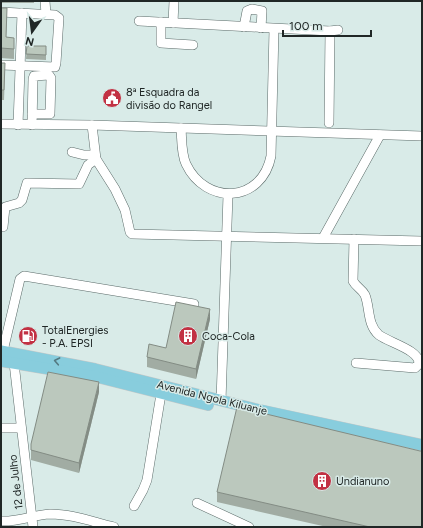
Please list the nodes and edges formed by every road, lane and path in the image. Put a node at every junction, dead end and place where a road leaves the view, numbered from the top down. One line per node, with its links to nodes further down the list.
1 (45, 1): 5 (street)
2 (174, 1): 8 (street)
3 (1, 12): 4 (street)
4 (22, 13): 5 (street); 14 (street)
5 (46, 14): 14 (street)
6 (139, 21): 7 (street)
7 (161, 22): 8 (street); 12 (street)
8 (173, 23): 9 (street)
9 (244, 27): 10 (street); 10 (street)
10 (261, 28): 11 (street)
11 (274, 29): 16 (street); 22 (street)
12 (193, 45)
13 (1, 66): 14 (street)
14 (20, 66): 18 (street)
15 (32, 114): 19 (street)
16 (329, 123)
17 (1, 124): 18 (street)
18 (18, 125): 19 (street)
19 (32, 125): 20 (street)
20 (92, 125): 21 (street); 26 (street)
21 (181, 128): 22 (street); 27 (street)
22 (272, 130): 23 (street); 27 (street)
23 (380, 135): 24 (street); 30 (street)
24 (422, 136)
25 (72, 152): 26 (street)
26 (95, 157): 28 (street); 29 (street)
27 (228, 195): 29 (street)
28 (3, 227)
29 (226, 237): 30 (street); 38 (street)
30 (324, 238): 31 (street)
31 (354, 239): 32 (street); 35 (street)
32 (422, 240)
33 (194, 304): 34 (street)
34 (2, 354): 36 (main road, Avenida Ngola Kiluanje); 38 (main road, Avenida Ngola Kiluanje, one-way to 34)
35 (356, 363)
36 (14, 364): 37 (main road, Avenida Ngola Kiluanje); 40 (street, 12 de Julho)
37 (161, 394): 42 (main road, Avenida Ngola Kiluanje); 44 (street)
38 (220, 401): 41 (main road, Avenida Ngola Kiluanje)
39 (1, 428): 40 (street)
40 (21, 428): 45 (street, 12 de Julho)
41 (422, 445)
42 (422, 454)
43 (197, 503): 49 (street)
44 (134, 506)
45 (32, 517): 46 (street); 47 (street, 12 de Julho); 48 (street)
46 (1, 521)
47 (33, 527)
48 (114, 527)
49 (249, 527)

